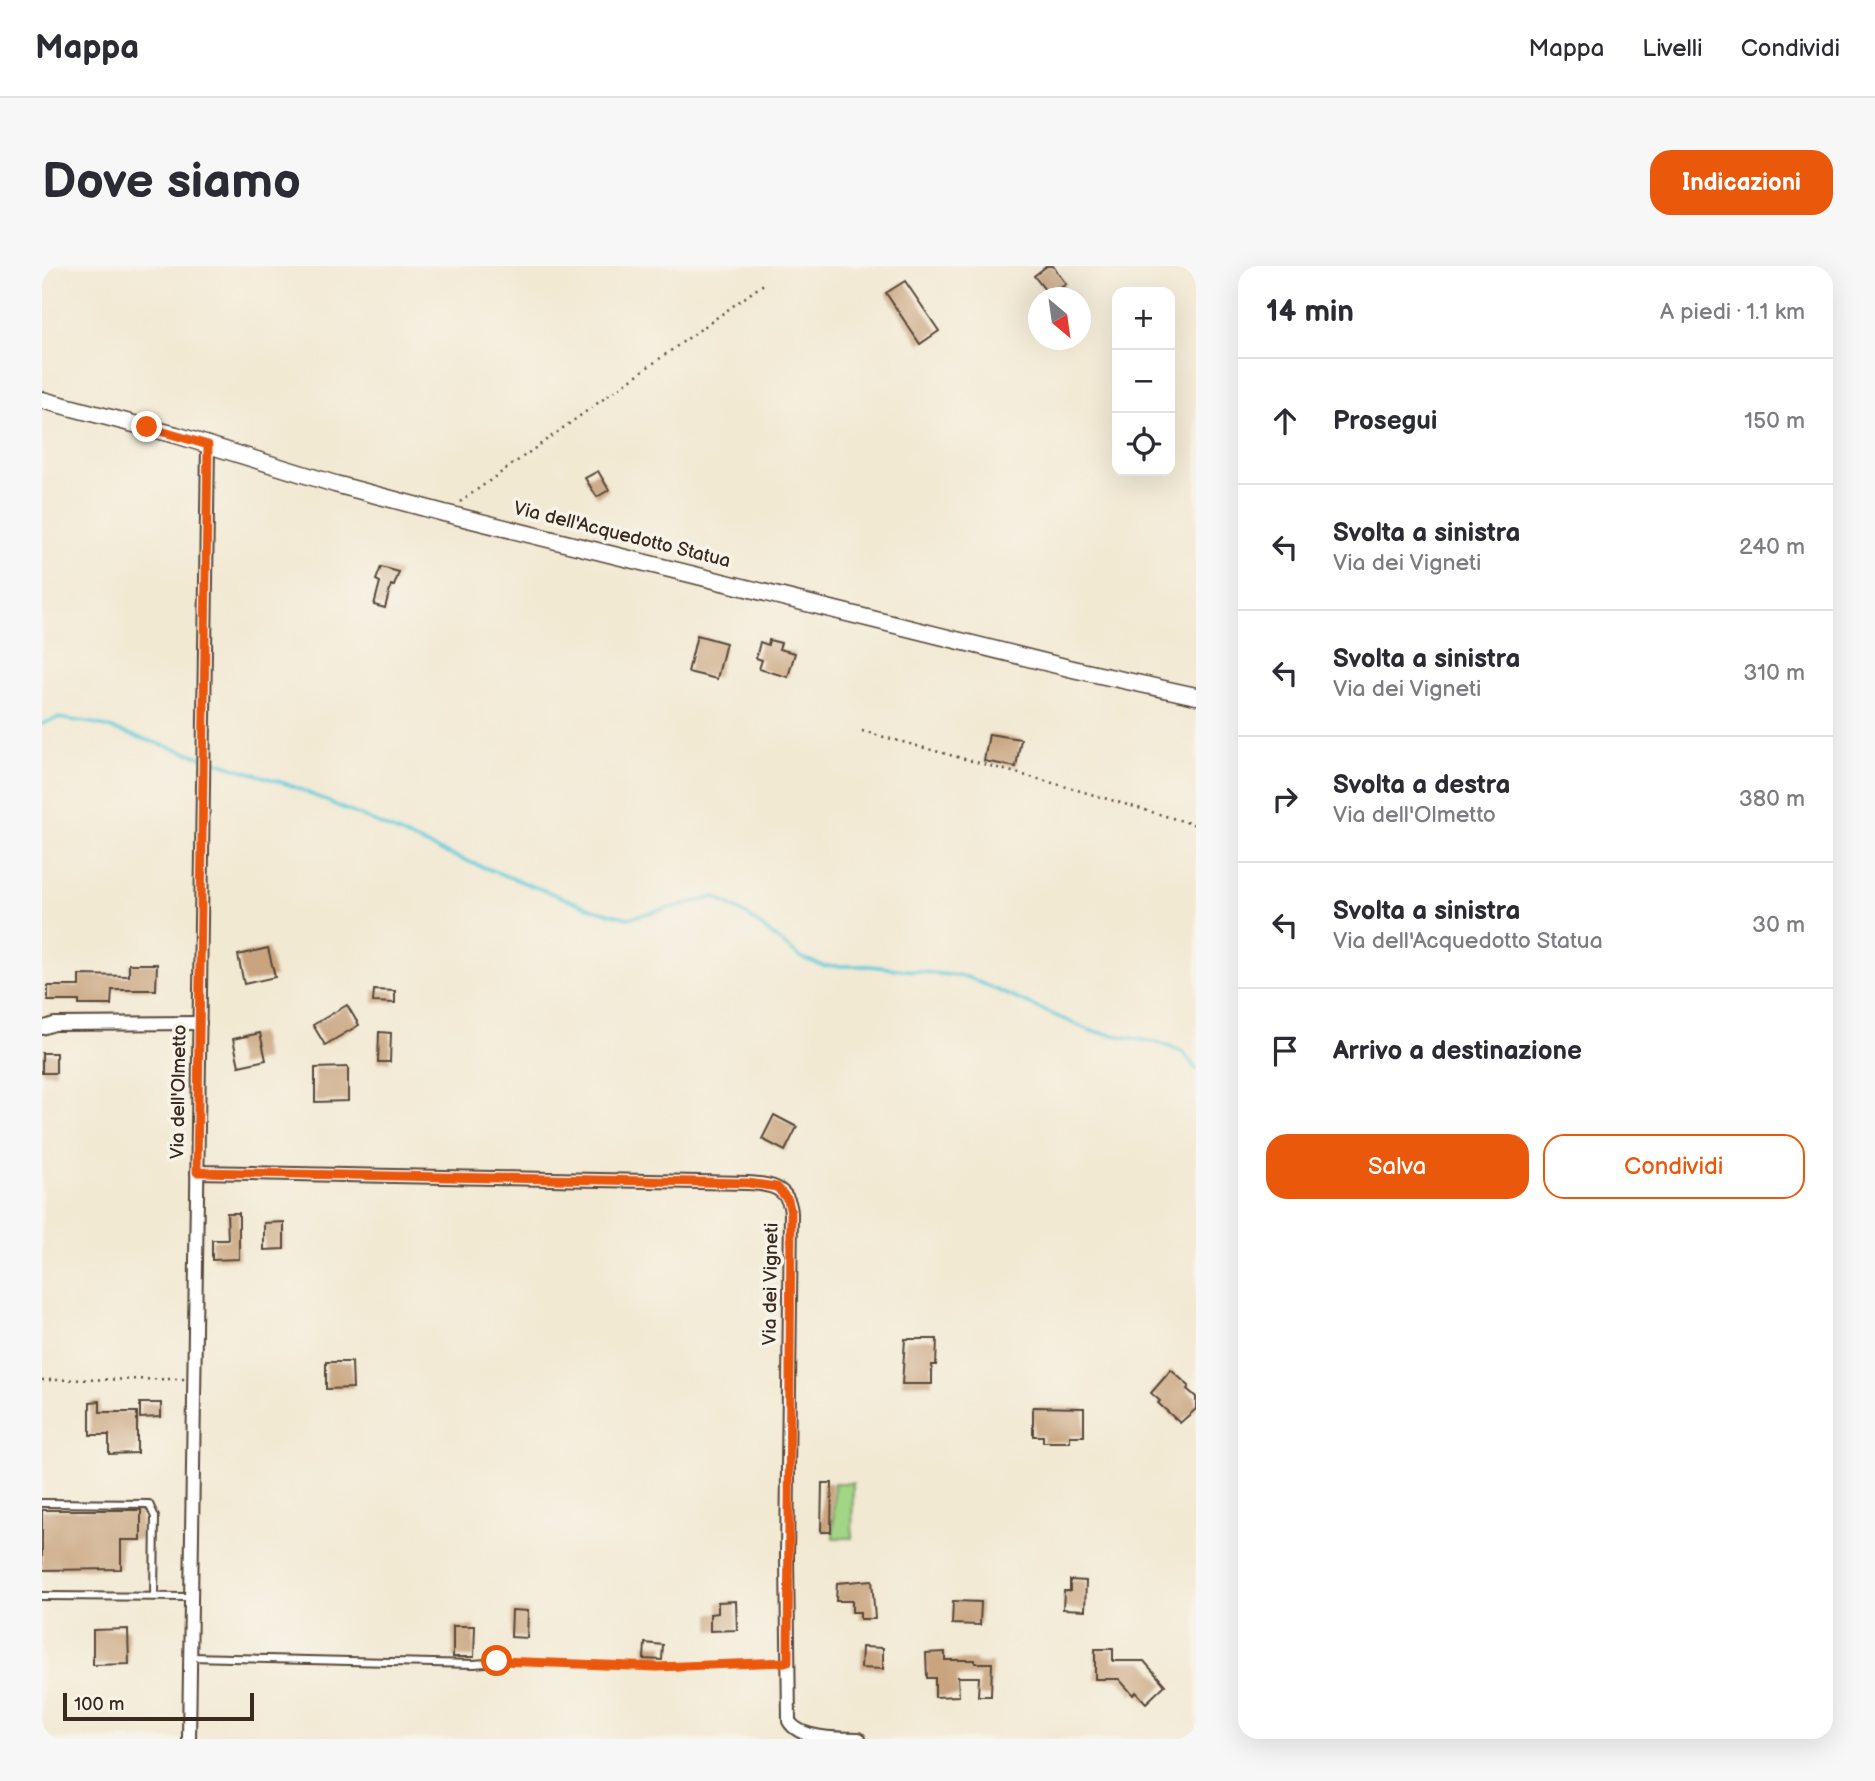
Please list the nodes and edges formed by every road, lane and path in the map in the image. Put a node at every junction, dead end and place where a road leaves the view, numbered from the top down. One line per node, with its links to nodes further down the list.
1 (765, 284): 4 (path)
2 (42, 400): 3 (street, Via dell'Acquedotto Statua)
3 (208, 445): 4 (street, Via dell'Acquedotto Statua); 8 (street, Via dell'Olmetto)
4 (444, 513): 5 (street, Via dell'Acquedotto Statua)
5 (1196, 696)
6 (862, 731): 7 (path)
7 (1196, 825)
8 (200, 1023): 9 (street); 10 (street, Via dell'Olmetto)
9 (42, 1028)
10 (197, 1172): 11 (street, Via dell'Olmetto); 19 (street, Via dei Vigneti)
11 (194, 1379): 12 (path); 16 (street, Via dell'Olmetto)
12 (42, 1380)
13 (42, 1503): 15 (lane)
14 (42, 1596): 15 (lane)
15 (154, 1596): 16 (lane)
16 (191, 1597): 17 (street, Via dell'Olmetto)
17 (190, 1657): 18 (lane); 20 (street, Via dell'Olmetto)
18 (497, 1661): 19 (path)
19 (788, 1662): 21 (street, Via dei Vigneti)
20 (189, 1739)
21 (859, 1739)

